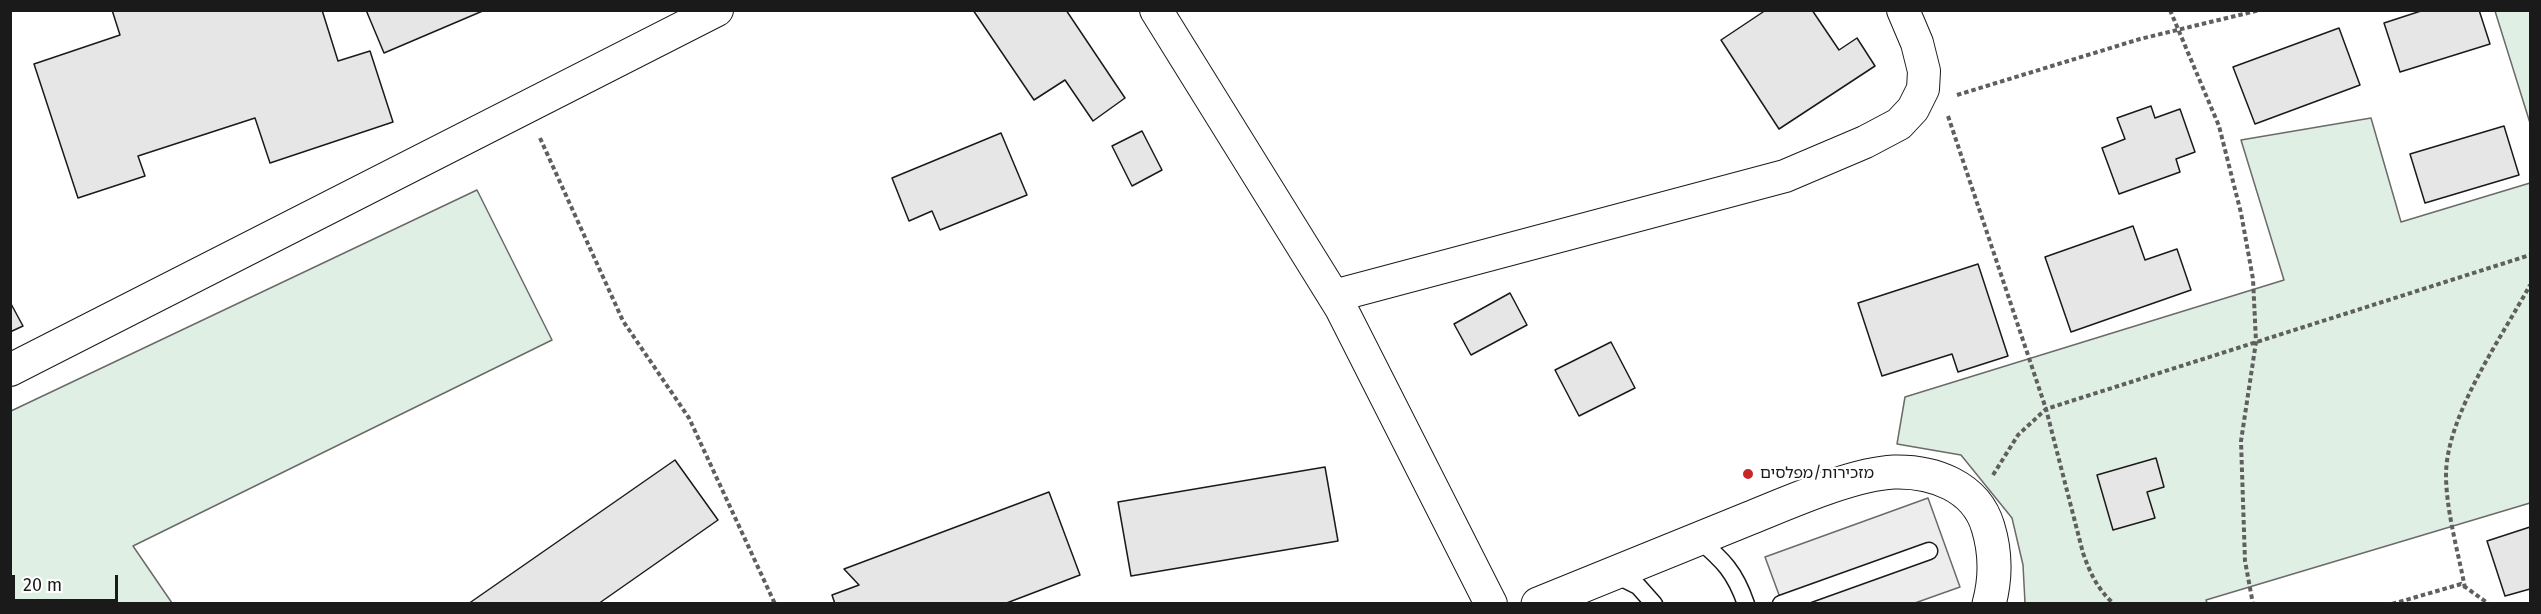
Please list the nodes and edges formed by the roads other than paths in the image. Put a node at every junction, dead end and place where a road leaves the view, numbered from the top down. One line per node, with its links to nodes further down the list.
1 (717, 10): 5 (street)
2 (1156, 10): 4 (street)
3 (1903, 10): 4 (street)
4 (1334, 296): 9 (street)
5 (10, 370)
6 (1698, 539): 8 (street); 12 (lane); 14 (street)
7 (1929, 551): 13 (lane)
8 (1613, 574): 10 (street); 11 (lane)
9 (1491, 603)
10 (1538, 603)
11 (1654, 603)
12 (1746, 603)
13 (1781, 603)
14 (1989, 603)

